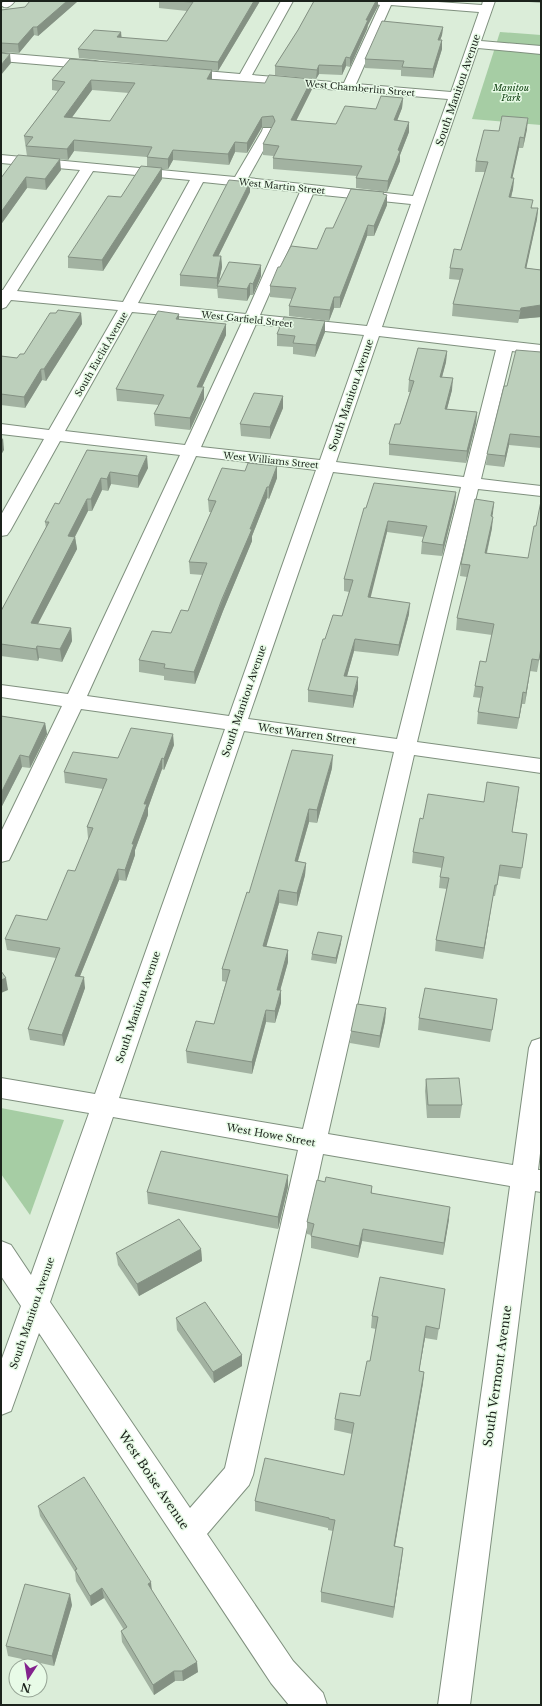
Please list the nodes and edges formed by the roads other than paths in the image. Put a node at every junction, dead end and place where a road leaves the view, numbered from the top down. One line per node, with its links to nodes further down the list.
1 (287, 1): 9 (street)
2 (381, 1): 3 (street); 10 (street)
3 (488, 5): 4 (street, South Manitou Avenue)
4 (474, 44): 5 (street); 11 (street, South Manitou Avenue)
5 (541, 50)
6 (1, 57): 7 (street)
7 (111, 66)
8 (173, 72): 9 (street, West Chamberlin Street)
9 (244, 78): 10 (street, West Chamberlin Street)
10 (348, 87): 11 (street, West Chamberlin Street)
11 (455, 96): 18 (street, South Manitou Avenue)
12 (268, 131): 16 (street)
13 (1, 159): 14 (street, West Martin Street)
14 (89, 167): 15 (street, West Martin Street); 19 (street)
15 (199, 177): 16 (street, West Martin Street); 20 (street, South Euclid Avenue)
16 (239, 182): 17 (street, West Martin Street)
17 (308, 189): 18 (street, West Martin Street); 21 (street)
18 (419, 201): 22 (street, South Manitou Avenue)
19 (3, 298): 20 (street, West Garfield Street)
20 (128, 307): 21 (street, West Garfield Street); 26 (street, South Euclid Avenue)
21 (251, 319): 22 (street, West Garfield Street); 27 (street)
22 (373, 331): 23 (street, West Garfield Street); 28 (street, South Manitou Avenue)
23 (505, 346): 24 (street, West Garfield Street); 29 (street)
24 (541, 350)
25 (1, 429): 26 (street, West Williams Street)
26 (54, 436): 27 (street, West Williams Street); 31 (street, South Euclid Avenue)
27 (189, 451): 28 (street, West Williams Street); 33 (street)
28 (326, 467): 29 (street, West Williams Street); 34 (street, South Manitou Avenue)
29 (472, 483): 30 (street, West Williams Street); 35 (street)
30 (541, 491)
31 (1, 531)
32 (1, 691): 33 (street, West Warren Street)
33 (75, 701): 34 (street, West Warren Street); 37 (street)
34 (236, 724): 35 (street, West Warren Street); 40 (street, South Manitou Avenue)
35 (405, 747): 36 (street, West Warren Street); 41 (street)
36 (541, 766)
37 (1, 854)
38 (541, 1048): 42 (street, South Vermont Avenue)
39 (1, 1088): 40 (street, West Howe Street)
40 (104, 1106): 41 (street, West Howe Street); 44 (street, South Manitou Avenue)
41 (313, 1142): 42 (street, West Howe Street); 46 (street)
42 (532, 1180): 48 (street, South Vermont Avenue)
43 (1, 1253): 44 (street, West Boise Avenue)
44 (35, 1304): 45 (street, South Manitou Avenue); 46 (street, West Boise Avenue)
45 (1, 1402)
46 (189, 1532): 47 (street, West Boise Avenue)
47 (311, 1705)
48 (454, 1705)

